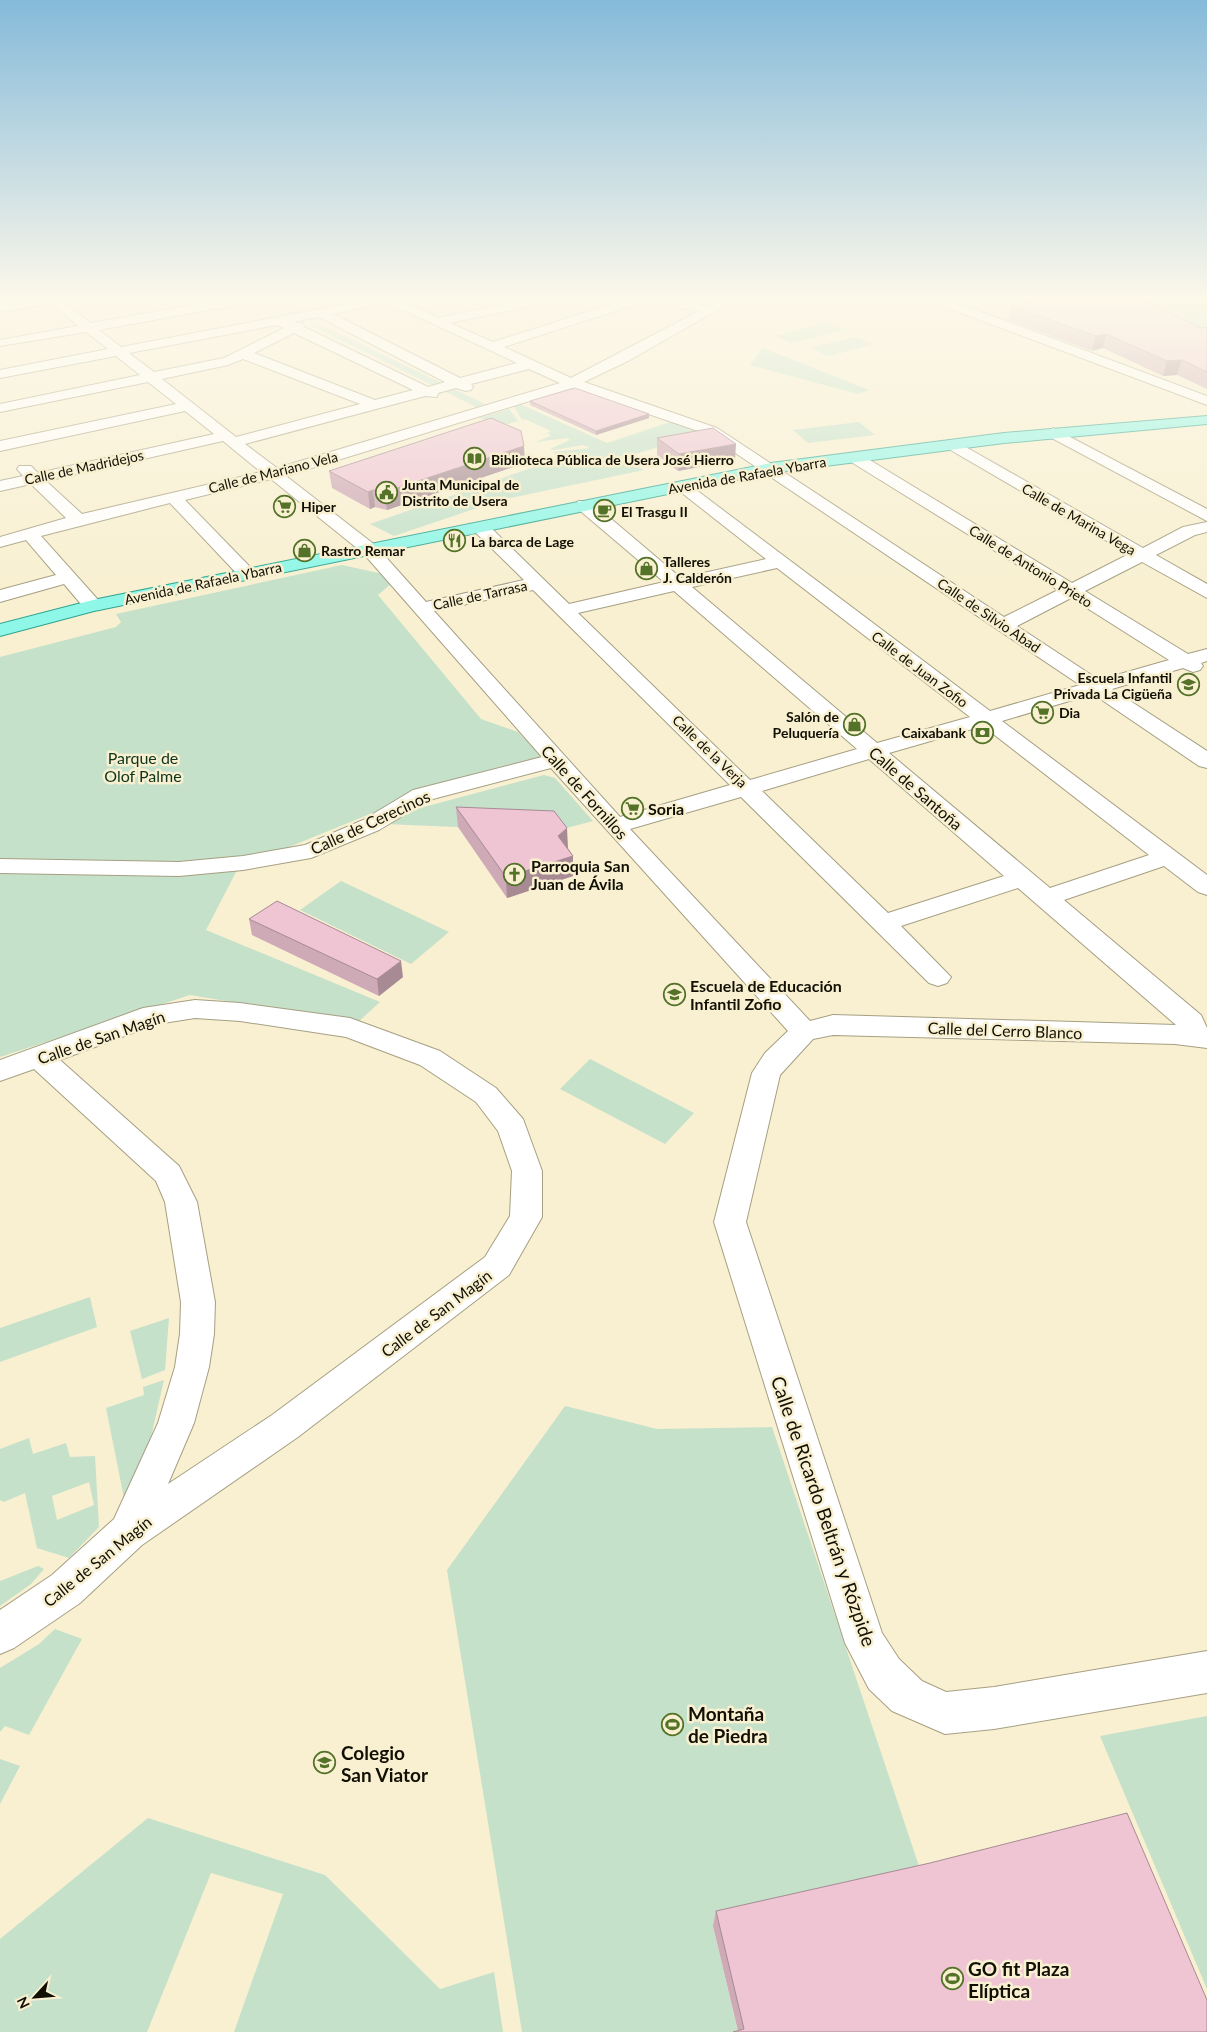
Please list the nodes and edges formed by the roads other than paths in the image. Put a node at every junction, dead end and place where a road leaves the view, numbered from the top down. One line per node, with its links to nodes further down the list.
1 (62, 396): 16 (street)
2 (175, 396): 14 (street, Calle de Fornillos)
3 (350, 396): 12 (street)
4 (408, 396): 12 (street, Calle de Madridejos)
5 (436, 396): 10 (street)
6 (484, 396): 13 (street)
7 (532, 396): 13 (street, Calle de Mariano Vela)
8 (610, 396): 24 (street, Calle de Silvio Abad)
9 (1193, 396): 11 (street)
10 (442, 399)
11 (1207, 401)
12 (374, 405): 20 (street, Calle de Madridejos)
13 (503, 405): 17 (street, Calle de Mariano Vela)
14 (188, 406): 20 (street, Calle de Fornillos); 22 (street)
15 (458, 406): 17 (street)
16 (0, 408)
17 (474, 414): 25 (street, Calle de Mariano Vela)
18 (1207, 420): 19 (main road, Avenida de Rafaela Ybarra)
19 (1053, 433): 21 (main road, Avenida de Rafaela Ybarra); 31 (street)
20 (230, 439): 25 (street, Calle de Fornillos); 26 (street, Calle de Madridejos)
21 (952, 445): 23 (main road, Avenida de Rafaela Ybarra); 38 (street, Calle de Marina Vega)
22 (1, 446): 26 (street)
23 (854, 457): 24 (main road, Avenida de Rafaela Ybarra); 44 (street, Calle de Antonio Prieto)
24 (771, 468): 28 (main road, Avenida de Rafaela Ybarra); 50 (street, Calle de Silvio Abad)
25 (272, 473): 29 (street, Calle de Mariano Vela); 37 (street, Calle de Fornillos)
26 (33, 477): 27 (street, Calle de Madridejos); 32 (street)
27 (0, 486)
28 (681, 486): 30 (main road, Avenida de Rafaela Ybarra); 39 (street, Calle de Juan Zofio)
29 (172, 497): 32 (street, Calle de Mariano Vela); 40 (street)
30 (584, 505): 33 (main road, Avenida de Rafaela Ybarra); 43 (street, Calle de Santoña)
31 (1207, 516)
32 (78, 520): 35 (street, Calle de Mariano Vela)
33 (480, 527): 37 (main road, Avenida de Rafaela Ybarra); 42 (street, Calle de la Verja)
34 (1207, 527): 38 (street)
35 (30, 534): 36 (street, Calle de Mariano Vela); 41 (street)
36 (0, 542)
37 (369, 549): 40 (main road, Avenida de Rafaela Ybarra); 48 (street, Calle de Fornillos)
38 (1142, 556): 44 (street); 45 (street, Calle de Marina Vega)
39 (778, 562): 43 (street); 56 (street, Calle de Juan Zofio)
40 (247, 574): 47 (main road, Avenida de Rafaela Ybarra)
41 (69, 577): 46 (street); 47 (street)
42 (538, 583): 48 (street, Calle de Tarrasa); 49 (street, Calle de la Verja)
43 (676, 585): 49 (street); 57 (street, Calle de Santoña)
44 (1071, 591): 50 (street); 53 (street, Calle de Antonio Prieto)
45 (1207, 592)
46 (0, 596)
47 (93, 606): 51 (main road, Avenida de Rafaela Ybarra)
48 (422, 608): 58 (street, Calle de Fornillos)
49 (566, 610): 60 (street, Calle de la Verja)
50 (1004, 625): 55 (street, Calle de Silvio Abad)
51 (0, 630)
52 (1207, 655): 53 (street)
53 (1185, 661): 54 (street, Calle de Antonio Prieto); 55 (street)
54 (1207, 675)
55 (1095, 687): 56 (street); 59 (street, Calle de Silvio Abad)
56 (985, 719): 57 (street); 62 (street, Calle de Juan Zofio)
57 (873, 751): 60 (street); 64 (street, Calle de Santoña)
58 (557, 760): 61 (street, Calle de Fornillos); 63 (street, Calle de Cerecinos)
59 (1207, 761)
60 (747, 787): 61 (street); 67 (street, Calle de la Verja)
61 (614, 826): 69 (street, Calle de Fornillos)
62 (1166, 857): 65 (street, Calle de Juan Zofio); 66 (street)
63 (0, 866)
64 (1022, 878): 66 (street, Calle de Santoña); 67 (street)
65 (1207, 887)
66 (1046, 898): 70 (street, Calle de Santoña)
67 (883, 923): 68 (street, Calle de la Verja)
68 (938, 977)
69 (804, 1032): 70 (street, Calle del Cerro Blanco); 75 (street, Calle de Ricardo Beltrán y Rózpide)
70 (1201, 1037)
71 (39, 1058): 72 (street, Calle de San Magín); 73 (street); 73 (street, Calle de San Magín)
72 (0, 1071)
73 (128, 1532): 74 (street, Calle de San Magín)
74 (0, 1634)
75 (1207, 1672)

